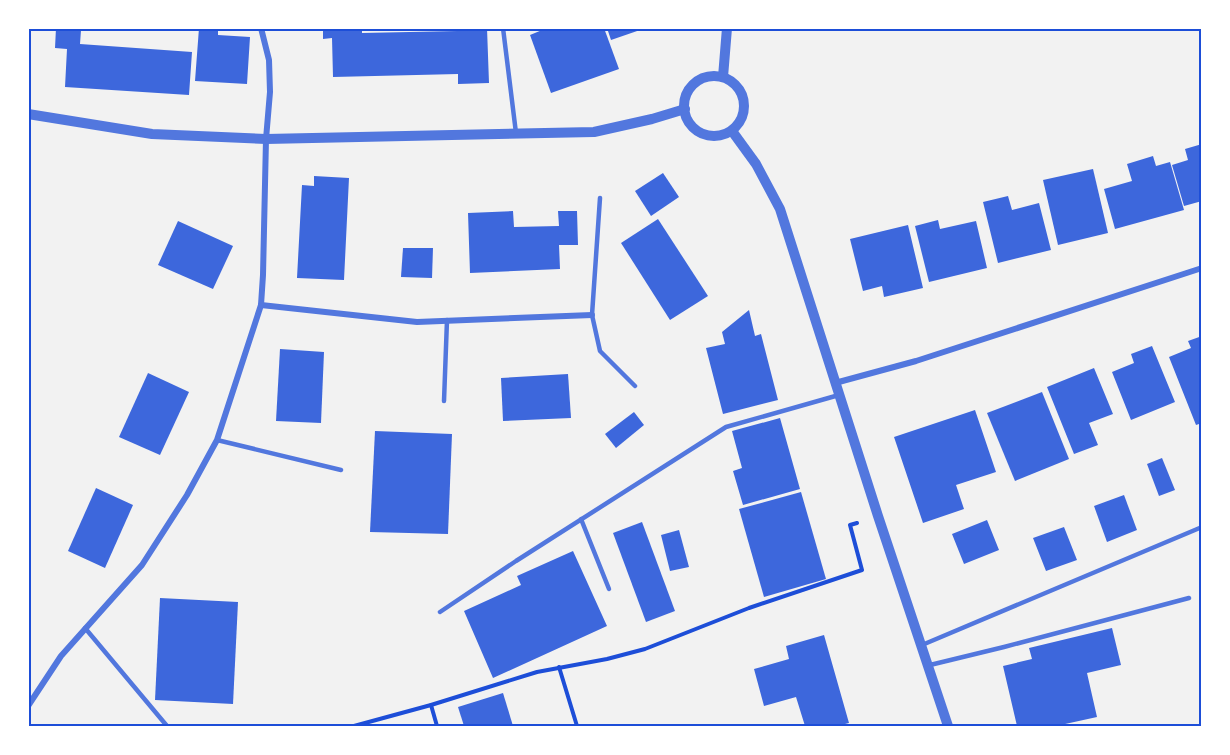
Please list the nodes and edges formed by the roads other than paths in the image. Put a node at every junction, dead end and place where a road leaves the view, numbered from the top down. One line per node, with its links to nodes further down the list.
1 (261, 28): 9 (street)
2 (503, 28): 8 (lane)
3 (727, 28): 4 (street)
4 (723, 77): 5 (street); 7 (street)
5 (685, 109): 7 (street); 8 (street)
6 (28, 114): 9 (street)
7 (732, 131): 15 (street)
8 (516, 134): 9 (street)
9 (266, 139): 12 (street)
10 (600, 198): 13 (lane)
11 (1202, 268): 15 (street)
12 (261, 305): 14 (street); 19 (street)
13 (592, 315): 14 (street); 16 (lane)
14 (447, 320): 18 (lane)
15 (836, 383): 17 (street)
16 (635, 386)
17 (839, 395): 21 (lane); 27 (street)
18 (444, 400)
19 (217, 440): 20 (lane); 26 (street)
20 (341, 470)
21 (581, 519): 23 (lane); 25 (lane)
22 (1202, 527): 27 (lane)
23 (609, 589)
24 (1189, 598): 28 (lane)
25 (440, 612)
26 (84, 628): 29 (street); 30 (lane)
27 (922, 645): 28 (street)
28 (928, 665): 31 (street)
29 (28, 706)
30 (167, 726)
31 (948, 726)

